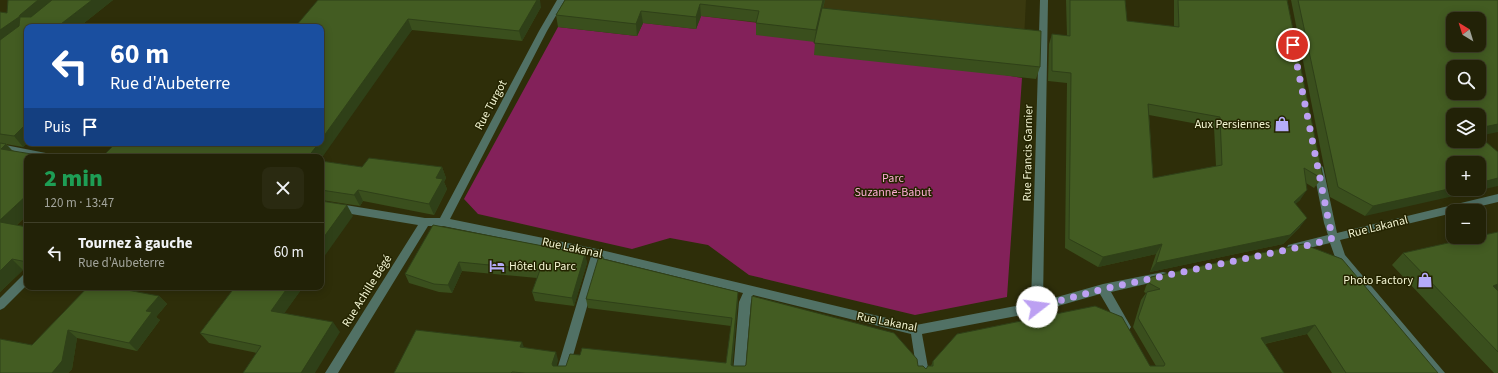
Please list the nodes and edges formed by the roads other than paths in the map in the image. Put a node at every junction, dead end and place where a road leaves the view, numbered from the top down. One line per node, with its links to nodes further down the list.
1 (561, 0): 9 (street, Rue Turgot)
2 (1044, 0): 18 (street, Rue Francis Garnier)
3 (0, 147): 4 (street)
4 (36, 154)
5 (1317, 161): 10 (street)
6 (1498, 198): 10 (street, Rue Lakanal)
7 (324, 205): 8 (street, Rue Lakanal)
8 (425, 222): 9 (street, Rue Lakanal); 21 (street, Rue Achille Bégé)
9 (443, 222): 12 (street, Rue Lakanal)
10 (1333, 238): 11 (street, Rue Lakanal); 25 (street)
11 (1284, 250)
12 (597, 253): 16 (street, Rue Lakanal); 22 (street)
13 (1171, 274): 15 (street, Rue Lakanal)
14 (24, 281): 17 (street)
15 (1103, 289): 18 (street, Rue Lakanal); 20 (street)
16 (749, 291): 19 (street, Rue Lakanal); 23 (street)
17 (0, 305)
18 (1037, 307): 19 (street, Rue Lakanal)
19 (916, 330): 24 (street)
20 (1129, 334)
21 (331, 373)
22 (562, 373)
23 (739, 373)
24 (923, 373)
25 (1439, 373)

